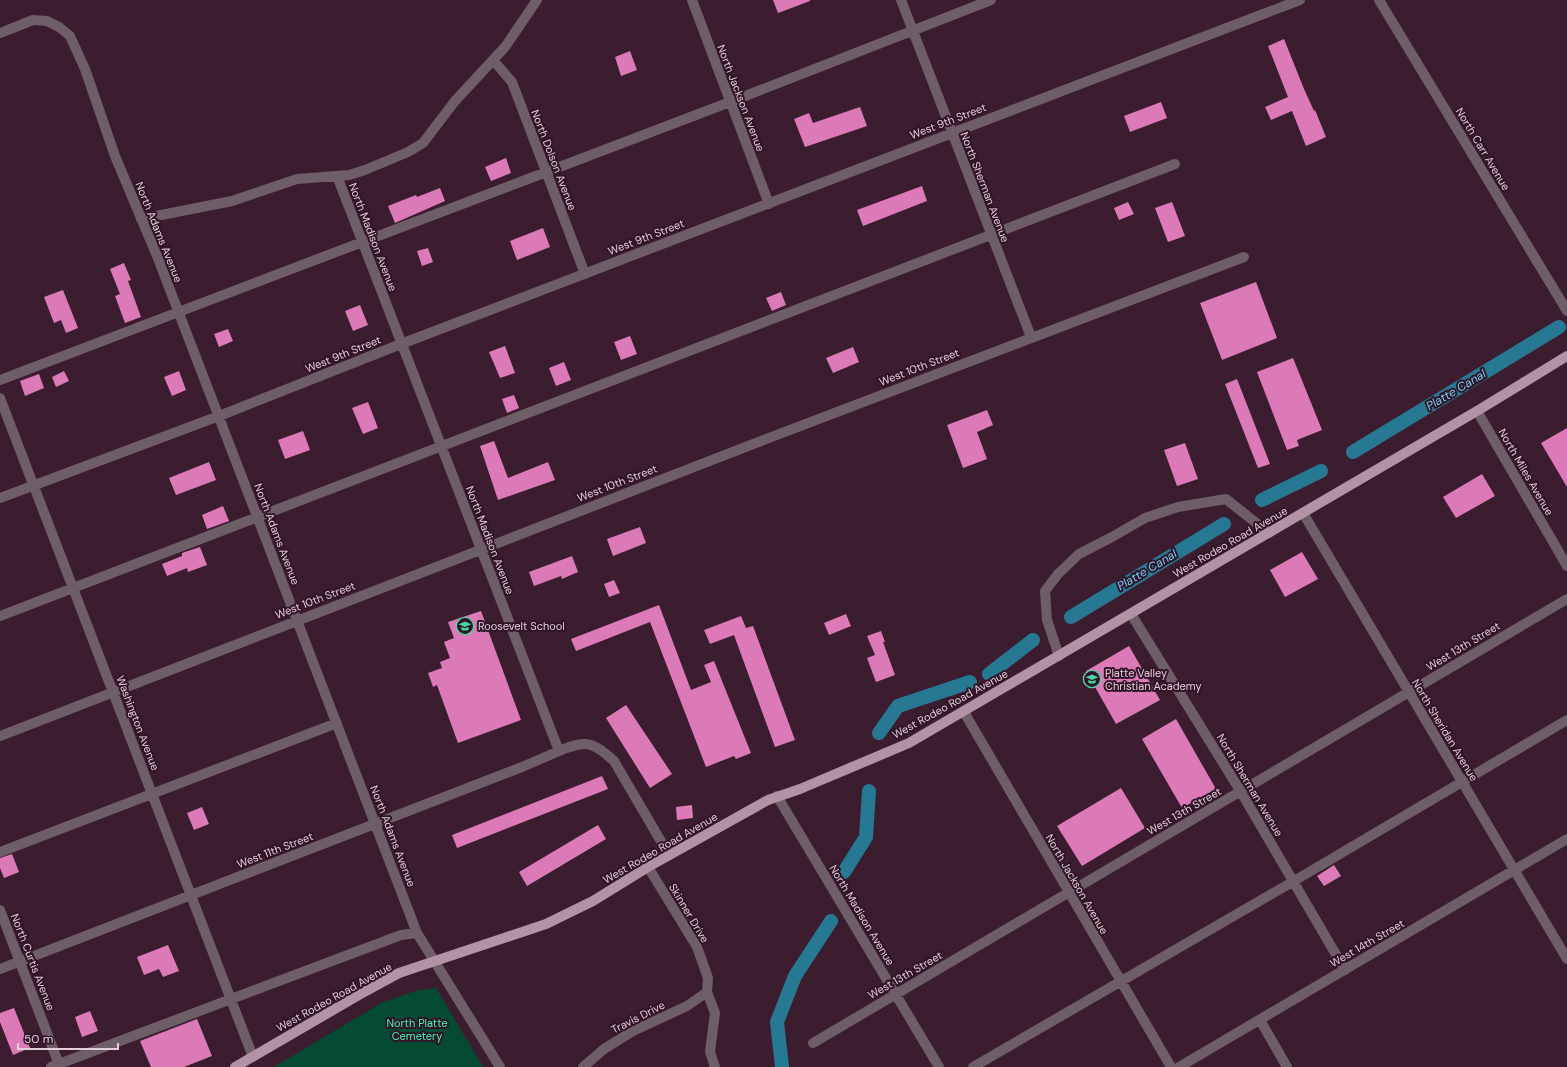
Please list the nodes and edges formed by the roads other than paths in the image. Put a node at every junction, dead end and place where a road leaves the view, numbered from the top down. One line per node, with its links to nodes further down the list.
1 (537, 0): 9 (street)
2 (692, 0): 10 (street, North Jackson Avenue)
3 (901, 0): 7 (street, North Sherman Avenue)
4 (991, 0): 7 (street)
5 (1300, 0): 11 (street, West 9th Street)
6 (1379, 0): 22 (street, North Carr Avenue)
7 (913, 31): 10 (street); 11 (street, North Sherman Avenue)
8 (0, 33): 16 (street, North Adams Avenue)
9 (493, 60): 13 (street, North Dolson Avenue); 14 (street)
10 (730, 102): 13 (street); 15 (street, North Jackson Avenue)
11 (952, 133): 15 (street, West 9th Street); 17 (street, North Sherman Avenue)
12 (1175, 164): 17 (street)
13 (547, 172): 18 (street); 20 (street, North Dolson Avenue)
14 (337, 176): 16 (street); 18 (street, North Madison Avenue)
15 (769, 204): 20 (street, West 9th Street)
16 (141, 219): 21 (street, North Adams Avenue)
17 (991, 235): 23 (street, North Sherman Avenue); 30 (street)
18 (361, 242): 21 (street); 24 (street, North Madison Avenue)
19 (1244, 257): 23 (street, West 10th Street)
20 (584, 274): 24 (street, West 9th Street)
21 (179, 311): 26 (street); 29 (street, North Adams Avenue)
22 (1567, 311)
23 (1031, 337): 36 (street, West 10th Street)
24 (401, 344): 29 (street, West 9th Street); 30 (street, North Madison Avenue)
25 (1567, 356): 28 (main road, West Rodeo Road Avenue)
26 (0, 380)
27 (0, 398): 31 (street, Washington Avenue)
28 (1477, 411): 33 (main road, West Rodeo Road Avenue); 37 (street, North Miles Avenue)
29 (219, 416): 31 (street, West 9th Street); 34 (street, North Adams Avenue)
30 (441, 447): 34 (street); 36 (street, North Madison Avenue)
31 (34, 485): 32 (street, West 9th Street); 38 (street, Washington Avenue)
32 (0, 498)
33 (1303, 513): 35 (main road, West Rodeo Road Avenue); 45 (street, North Sheridan Avenue)
34 (258, 517): 38 (street); 42 (street, North Adams Avenue)
35 (1269, 533): 40 (main road, West Rodeo Road Avenue); 43 (street)
36 (480, 549): 42 (street, West 10th Street); 50 (street, North Madison Avenue)
37 (1567, 566)
38 (73, 588): 41 (street); 44 (street, Washington Avenue)
39 (1567, 599): 45 (street, West 13th Street)
40 (1131, 614): 43 (main road, West Rodeo Road Avenue); 52 (street, North Sherman Avenue)
41 (0, 616)
42 (297, 620): 44 (street, West 10th Street); 48 (street, North Adams Avenue)
43 (1059, 656): 46 (main road, West Rodeo Road Avenue)
44 (113, 692): 49 (street, West 10th Street); 53 (street, Washington Avenue)
45 (1409, 692): 51 (street, North Sheridan Avenue); 52 (street, West 13th Street)
46 (964, 712): 54 (main road, West Rodeo Road Avenue); 62 (street, North Jackson Avenue)
47 (1567, 720): 51 (street)
48 (337, 723): 53 (street); 55 (street, North Adams Avenue)
49 (0, 736)
50 (559, 751): 55 (street, West 11th Street); 58 (street)
51 (1462, 782): 60 (street, North Sheridan Avenue); 61 (street)
52 (1241, 792): 61 (street, North Sherman Avenue); 62 (street, West 13th Street)
53 (152, 793): 57 (street); 63 (street, Washington Avenue)
54 (777, 796): 58 (main road, West Rodeo Road Avenue); 73 (street, North Madison Avenue)
55 (376, 824): 63 (street, West 11th Street); 65 (street, North Adams Avenue)
56 (1567, 839): 60 (street, West 14th Street)
57 (0, 852)
58 (669, 855): 59 (main road, West Rodeo Road Avenue)
59 (648, 867): 68 (main road, West Rodeo Road Avenue); 72 (street, Skinner Drive)
60 (1515, 870): 66 (street, North Sheridan Avenue); 70 (street, West 14th Street)
61 (1294, 881): 70 (street, North Sherman Avenue); 71 (street)
62 (1069, 893): 71 (street, North Jackson Avenue); 73 (street, West 13th Street)
63 (191, 895): 67 (street, West 11th Street); 74 (street, Washington Avenue)
64 (0, 910): 67 (street, North Curtis Avenue)
65 (417, 932): 68 (street, North Adams Avenue); 74 (street)
66 (1567, 959)
67 (20, 961): 69 (street, West 11th Street); 78 (street, North Curtis Avenue)
68 (434, 961): 77 (main road, West Rodeo Road Avenue); 80 (street, North Adams Avenue)
69 (0, 969)
70 (1345, 970): 75 (street, West 14th Street)
71 (1121, 981): 84 (street); 85 (street, North Jackson Avenue)
72 (707, 992): 81 (street, Travis Drive); 82 (street, Skinner Drive)
73 (896, 994): 76 (street, West 13th Street); 83 (street, North Madison Avenue)
74 (231, 998): 77 (street, Washington Avenue); 78 (street)
75 (1260, 1020): 86 (street, West 14th Street); 87 (street)
76 (813, 1043)
77 (253, 1057): 79 (main road, West Rodeo Road Avenue)
78 (57, 1066)
79 (235, 1067)
80 (500, 1067)
81 (583, 1067)
82 (715, 1067)
83 (939, 1067)
84 (973, 1067)
85 (1171, 1067)
86 (1179, 1067)
87 (1287, 1067)

